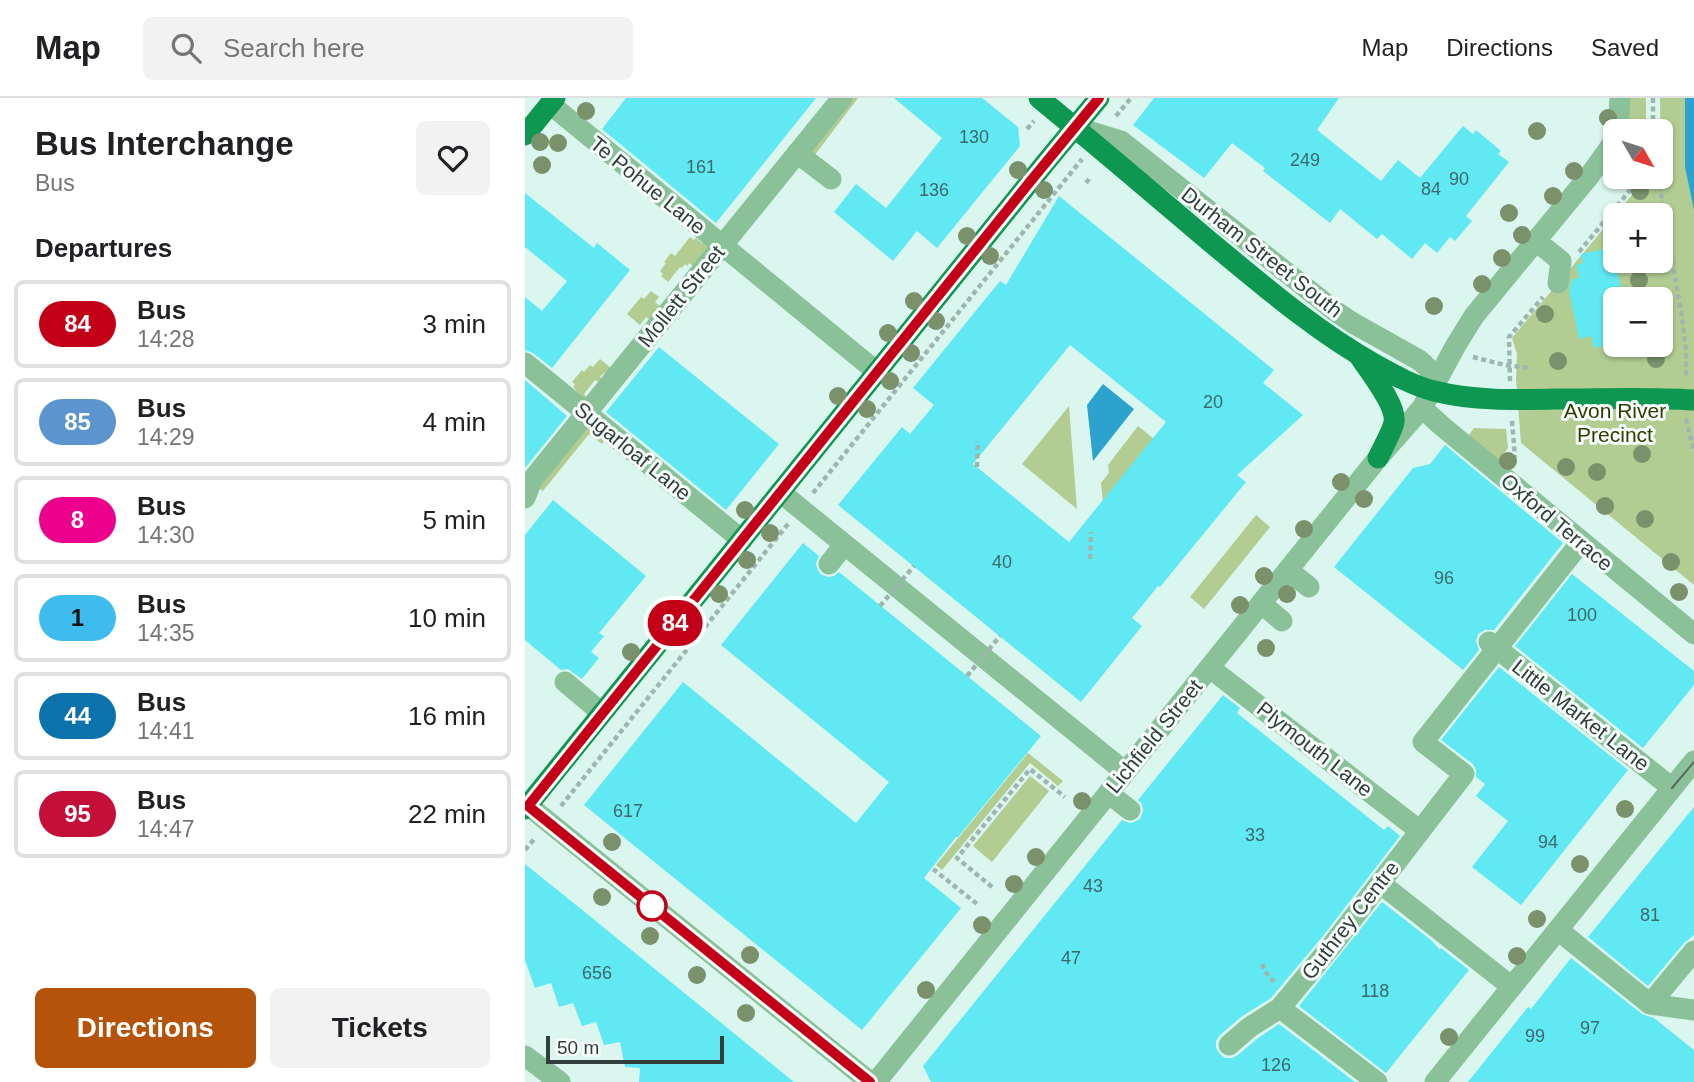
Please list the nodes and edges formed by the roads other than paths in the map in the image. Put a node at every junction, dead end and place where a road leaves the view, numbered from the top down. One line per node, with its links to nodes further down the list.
1 (842, 98): 9 (street, Mollett Street)
2 (1039, 98): 7 (main road, Durham Street South)
3 (1099, 98): 7 (main road)
4 (1619, 98): 6 (street)
5 (538, 113): 13 (street, Te Pohue Lane)
6 (1618, 119)
7 (1075, 127): 8 (main road, Durham Street South); 17 (main road)
8 (1098, 139): 15 (main road, Durham Street South); 18 (street, Durham Street South)
9 (797, 153): 11 (street); 13 (street, Mollett Street)
10 (1603, 157): 12 (street)
11 (831, 179)
12 (1536, 241): 14 (street); 18 (street)
13 (722, 245): 17 (street, Te Pohue Lane); 20 (street, Mollett Street)
14 (1558, 283)
15 (1359, 355): 18 (main road, Durham Street South); 21 (main road)
16 (525, 363): 20 (street, Sugarloaf Lane)
17 (877, 372): 22 (main road)
18 (1428, 399): 19 (main road, Durham Street South); 21 (street, Lichfield Street); 25 (street, Oxford Terrace)
19 (1694, 400)
20 (586, 413): 23 (street, Mollett Street); 24 (street, Sugarloaf Lane)
21 (1378, 458): 28 (street, Lichfield Street)
22 (780, 492): 24 (main road); 26 (street)
23 (525, 498)
24 (742, 540): 36 (main road)
25 (1581, 542): 32 (street, Oxford Terrace); 33 (street)
26 (844, 545): 27 (street); 38 (street)
27 (829, 564)
28 (1288, 570): 29 (street); 30 (street, Lichfield Street)
29 (1309, 587)
30 (1261, 604): 31 (street); 34 (street, Lichfield Street)
31 (1282, 621)
32 (1694, 634)
33 (1493, 645): 39 (street, Little Market Lane); 43 (street, Guthrey Centre)
34 (1210, 668): 38 (street, Lichfield Street); 43 (street, Plymouth Lane)
35 (565, 682): 36 (street)
36 (602, 713): 41 (main road)
37 (1694, 761): 39 (street)
38 (1125, 772): 40 (street, Lichfield Street)
39 (1672, 788): 45 (street)
40 (1108, 793): 42 (street); 55 (street, Lichfield Street)
41 (526, 806): 54 (street)
42 (1130, 810)
43 (1420, 831): 44 (street, Guthrey Centre)
44 (1380, 883): 47 (street); 49 (street, Guthrey Centre)
45 (1558, 930): 47 (street); 48 (street)
46 (1694, 951): 48 (street)
47 (1512, 987): 57 (street)
48 (1650, 1004): 50 (street)
49 (1280, 1009): 51 (street, Guthrey Centre); 56 (street)
50 (1694, 1010)
51 (1229, 1045)
52 (525, 1057): 53 (street)
53 (560, 1082)
54 (870, 1082)
55 (876, 1082)
56 (1377, 1082)
57 (1435, 1082)

